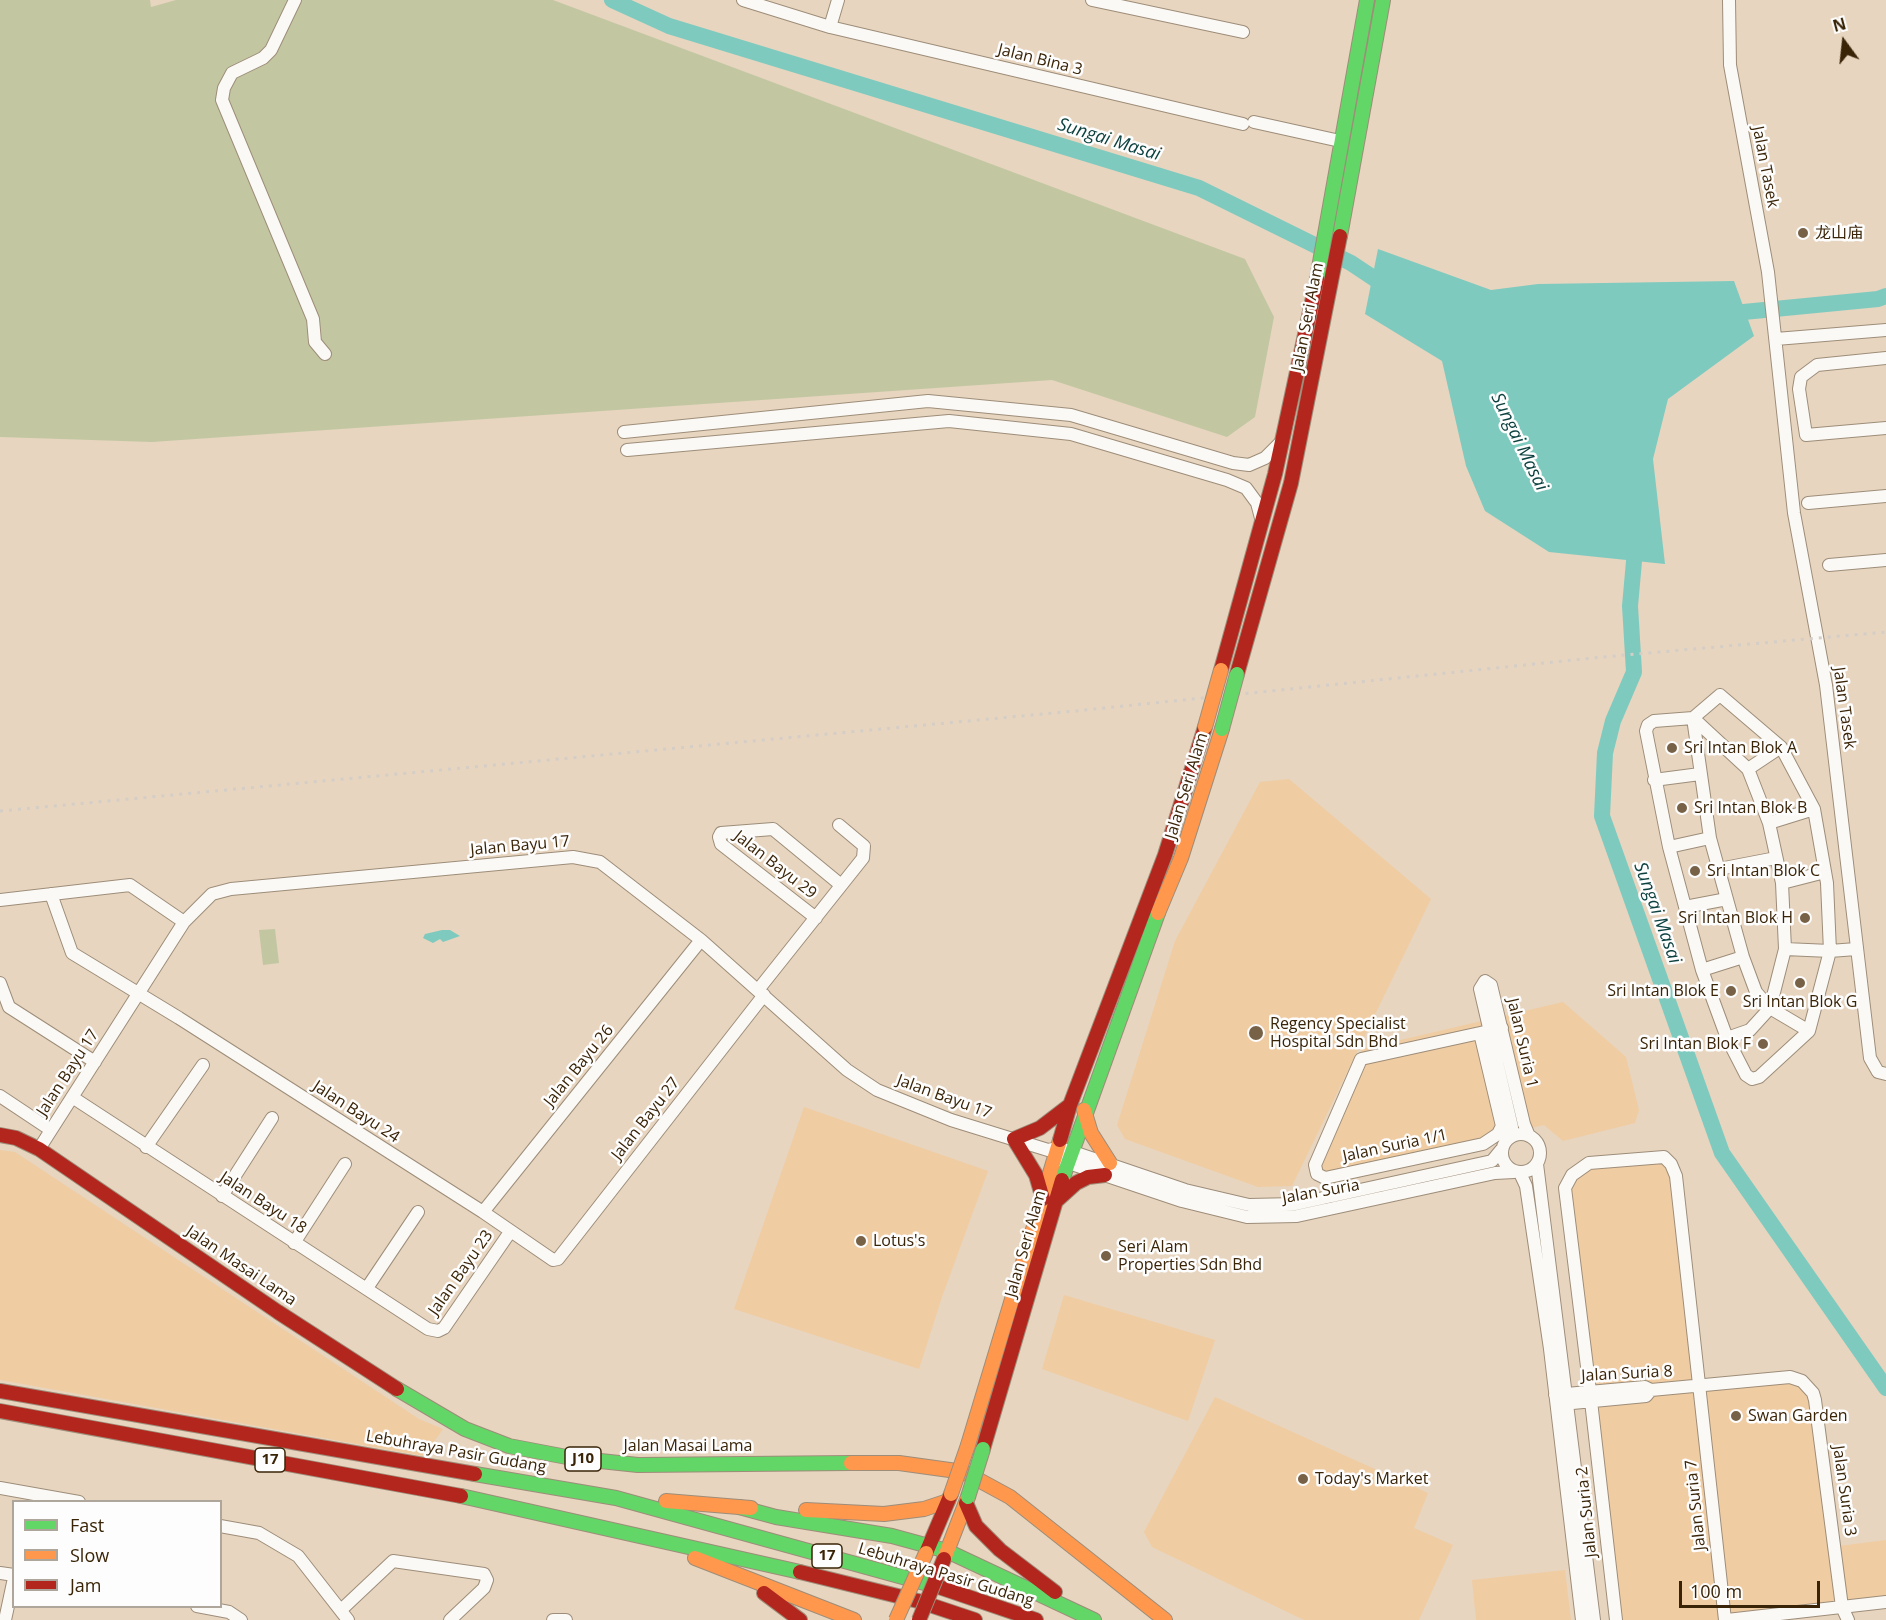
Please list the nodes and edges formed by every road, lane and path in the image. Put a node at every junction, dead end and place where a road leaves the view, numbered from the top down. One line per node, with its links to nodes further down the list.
1 (295, 0): 17 (street)
2 (743, 0): 10 (street, Jalan Bina 3)
3 (838, 0): 10 (street)
4 (1092, 0): 11 (street)
5 (1360, 0): 12 (main road)
6 (1367, 0): 12 (main road, Jalan Seri Alam)
7 (1383, 0): 13 (main road, Jalan Seri Alam)
8 (1389, 0): 13 (main road)
9 (1729, 0): 16 (street, Jalan Tasek)
10 (830, 27): 14 (street, Jalan Bina 3)
11 (1243, 32)
12 (1361, 38): 14 (main road, Jalan Seri Alam)
13 (1376, 39): 68 (main road, Jalan Seri Alam, bridge)
14 (1340, 141): 21 (main road, Jalan Seri Alam)
15 (1886, 330): 16 (street)
16 (1776, 339): 50 (street, Jalan Tasek)
17 (326, 354)
18 (1886, 358): 19 (street)
19 (1886, 428)
20 (624, 432): 21 (street)
21 (1283, 439): 25 (main road, Jalan Seri Alam)
22 (627, 450): 25 (street)
23 (1886, 496): 24 (street)
24 (1808, 503)
25 (1262, 523): 67 (main road, Jalan Seri Alam, bridge)
26 (1886, 560): 27 (street)
27 (1829, 565)
28 (1693, 718): 29 (street); 30 (street); 31 (street); 32 (street)
29 (1781, 747): 30 (street); 33 (street)
30 (1748, 769): 34 (street)
31 (1700, 774): 32 (street); 36 (street)
32 (1654, 780): 37 (street)
33 (1814, 810): 34 (street); 40 (street)
34 (1769, 823): 38 (street)
35 (839, 825): 42 (street, Jalan Bayu 27)
36 (1710, 838): 37 (street); 39 (street)
37 (1669, 847): 46 (street)
38 (1776, 858): 39 (street); 41 (street)
39 (1719, 869): 44 (street)
40 (1825, 872): 41 (street); 52 (street)
41 (1782, 883): 51 (street)
42 (841, 885): 47 (street, Jalan Bayu 27); 47 (street, Jalan Bayu 29)
43 (51, 894): 45 (street); 48 (street); 57 (street, Jalan Bayu 24)
44 (1727, 899): 46 (street); 53 (street)
45 (0, 900)
46 (1685, 907): 54 (street)
47 (816, 918): 56 (street, Jalan Bayu 27)
48 (184, 922): 49 (street, Jalan Bayu 17); 57 (street, Jalan Bayu 17)
49 (700, 940): 56 (street, Jalan Bayu 17); 89 (street, Jalan Bayu 26)
50 (1856, 948): 52 (street); 64 (street, Jalan Tasek)
51 (1785, 949): 52 (street); 58 (street)
52 (1830, 951): 60 (street)
53 (1743, 957): 54 (street); 58 (street)
54 (1702, 970): 61 (street)
55 (0, 983): 62 (street)
56 (761, 992): 73 (street, Jalan Bayu 17); 92 (street, Jalan Bayu 27)
57 (139, 993): 62 (street, Jalan Bayu 17); 89 (street, Jalan Bayu 24)
58 (1770, 1008): 60 (street); 61 (street)
59 (1490, 1031): 72 (street, Jalan Suria 1); 74 (street, Jalan Suria 1); 77 (street, Jalan Suria 1/1); 77 (street, Jalan Suria 1/1)
60 (1809, 1031): 61 (street)
61 (1727, 1038)
62 (95, 1062): 66 (street, Jalan Bayu 17)
63 (203, 1065): 75 (street)
64 (1886, 1074)
65 (0, 1096): 70 (street)
66 (72, 1097): 70 (street, Jalan Bayu 17); 75 (street, Jalan Bayu 18)
67 (1070, 1105): 73 (main road); 79 (main road, Jalan Seri Alam)
68 (1084, 1110): 79 (main road, Jalan Seri Alam); 83 (main road)
69 (272, 1118): 86 (street)
70 (51, 1130): 76 (street, Jalan Bayu 17)
71 (0, 1135): 76 (main road, Jalan Masai Lama / J10)
72 (1529, 1136): 74 (street); 82 (street)
73 (1014, 1139): 79 (street, Jalan Bayu 17); 87 (main road)
74 (1508, 1139): 78 (street)
75 (146, 1148): 86 (street, Jalan Bayu 18)
76 (39, 1149): 129 (main road, Jalan Masai Lama / J10)
77 (1454, 1150): 85 (street)
78 (1501, 1150): 84 (street); 85 (street, Jalan Suria)
79 (1059, 1154): 83 (street, Jalan Suria); 87 (main road, Jalan Seri Alam)
80 (1664, 1157): 95 (street, Jalan Suria 7); 97 (street, Jalan Suria 2)
81 (345, 1164): 91 (street)
82 (1538, 1164): 84 (street); 98 (street)
83 (1108, 1169): 84 (street, Jalan Suria); 85 (street, Jalan Suria); 87 (main road)
84 (1517, 1172): 98 (street)
85 (1427, 1175)
86 (222, 1196): 91 (street, Jalan Bayu 18)
87 (1049, 1201): 102 (main road, Jalan Seri Alam, bridge); 105 (main road, Jalan Seri Alam, bridge)
88 (418, 1212): 93 (street)
89 (483, 1212): 90 (street, Jalan Bayu 24)
90 (510, 1232): 92 (street, Jalan Bayu 24); 94 (street, Jalan Bayu 23)
91 (294, 1243): 93 (street, Jalan Bayu 18)
92 (553, 1260)
93 (367, 1288): 94 (street, Jalan Bayu 18)
94 (438, 1331)
95 (1700, 1386): 97 (street, Jalan Suria 8); 114 (street, Jalan Suria 3); 133 (street, Jalan Suria 7)
96 (0, 1391): 103 (main road, Lebuhraya Pasir Gudang / 17)
97 (1590, 1396): 98 (street, Jalan Suria 8); 132 (street, Jalan Suria 2)
98 (1562, 1399): 130 (street); 131 (street)
99 (0, 1411): 108 (main road, Lebuhraya Pasir Gudang / 17)
100 (0, 1488): 101 (street)
101 (27, 1497): 104 (street)
102 (950, 1497): 106 (main road); 109 (main road, Jalan Seri Alam)
103 (616, 1498): 106 (main road); 128 (main road, Lebuhraya Pasir Gudang / 17)
104 (58, 1500)
105 (967, 1500): 110 (main road, Jalan Seri Alam); 117 (main road)
106 (739, 1507): 109 (main road)
107 (222, 1526): 116 (street)
108 (633, 1536): 111 (main road); 127 (main road, Lebuhraya Pasir Gudang / 17)
109 (927, 1549): 110 (main road); 125 (main road, Jalan Seri Alam, bridge)
110 (946, 1555): 117 (main road); 126 (main road, Jalan Seri Alam, bridge)
111 (714, 1565): 123 (main road); 124 (main road)
112 (12, 1587): 118 (street)
113 (1886, 1602): 114 (street)
114 (1842, 1607): 133 (street); 134 (street); 135 (street, Jalan Suria 3)
115 (208, 1608): 119 (street)
116 (344, 1615): 120 (street)
117 (1091, 1619)
118 (5, 1620)
119 (241, 1620)
120 (450, 1620)
121 (553, 1620): 122 (street)
122 (566, 1620)
123 (800, 1620)
124 (854, 1620)
125 (896, 1620)
126 (919, 1620)
127 (975, 1620)
128 (1036, 1620)
129 (1165, 1620)
130 (1582, 1620)
131 (1594, 1620)
132 (1616, 1620)
133 (1726, 1620)
134 (1838, 1620)
135 (1848, 1620)

